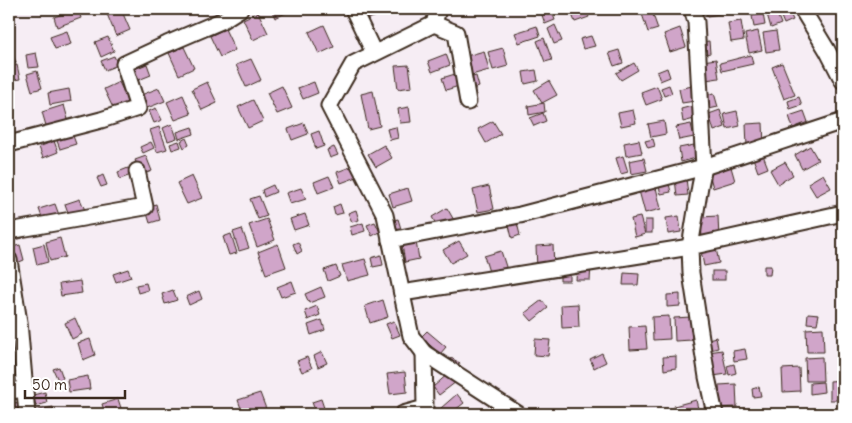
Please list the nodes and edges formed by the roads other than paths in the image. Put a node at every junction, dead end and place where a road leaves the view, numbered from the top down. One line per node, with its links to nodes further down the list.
1 (240, 9): 11 (street)
2 (353, 9): 7 (street)
3 (438, 9): 6 (street)
4 (692, 9): 12 (street)
5 (802, 9): 8 (street)
6 (434, 24): 7 (street); 9 (street)
7 (374, 53): 16 (street)
8 (843, 81)
9 (468, 102)
10 (843, 121): 12 (street)
11 (9, 144)
12 (704, 167): 16 (street); 17 (street)
13 (137, 171): 15 (street)
14 (843, 214): 17 (street)
15 (9, 230)
16 (390, 240): 19 (street)
17 (690, 247): 19 (street); 26 (street)
18 (9, 260): 21 (street)
19 (402, 293): 20 (street)
20 (424, 353): 24 (street); 25 (street)
21 (25, 389): 22 (street); 23 (street)
22 (9, 391)
23 (27, 414)
24 (403, 414)
25 (518, 414)
26 (715, 414)

